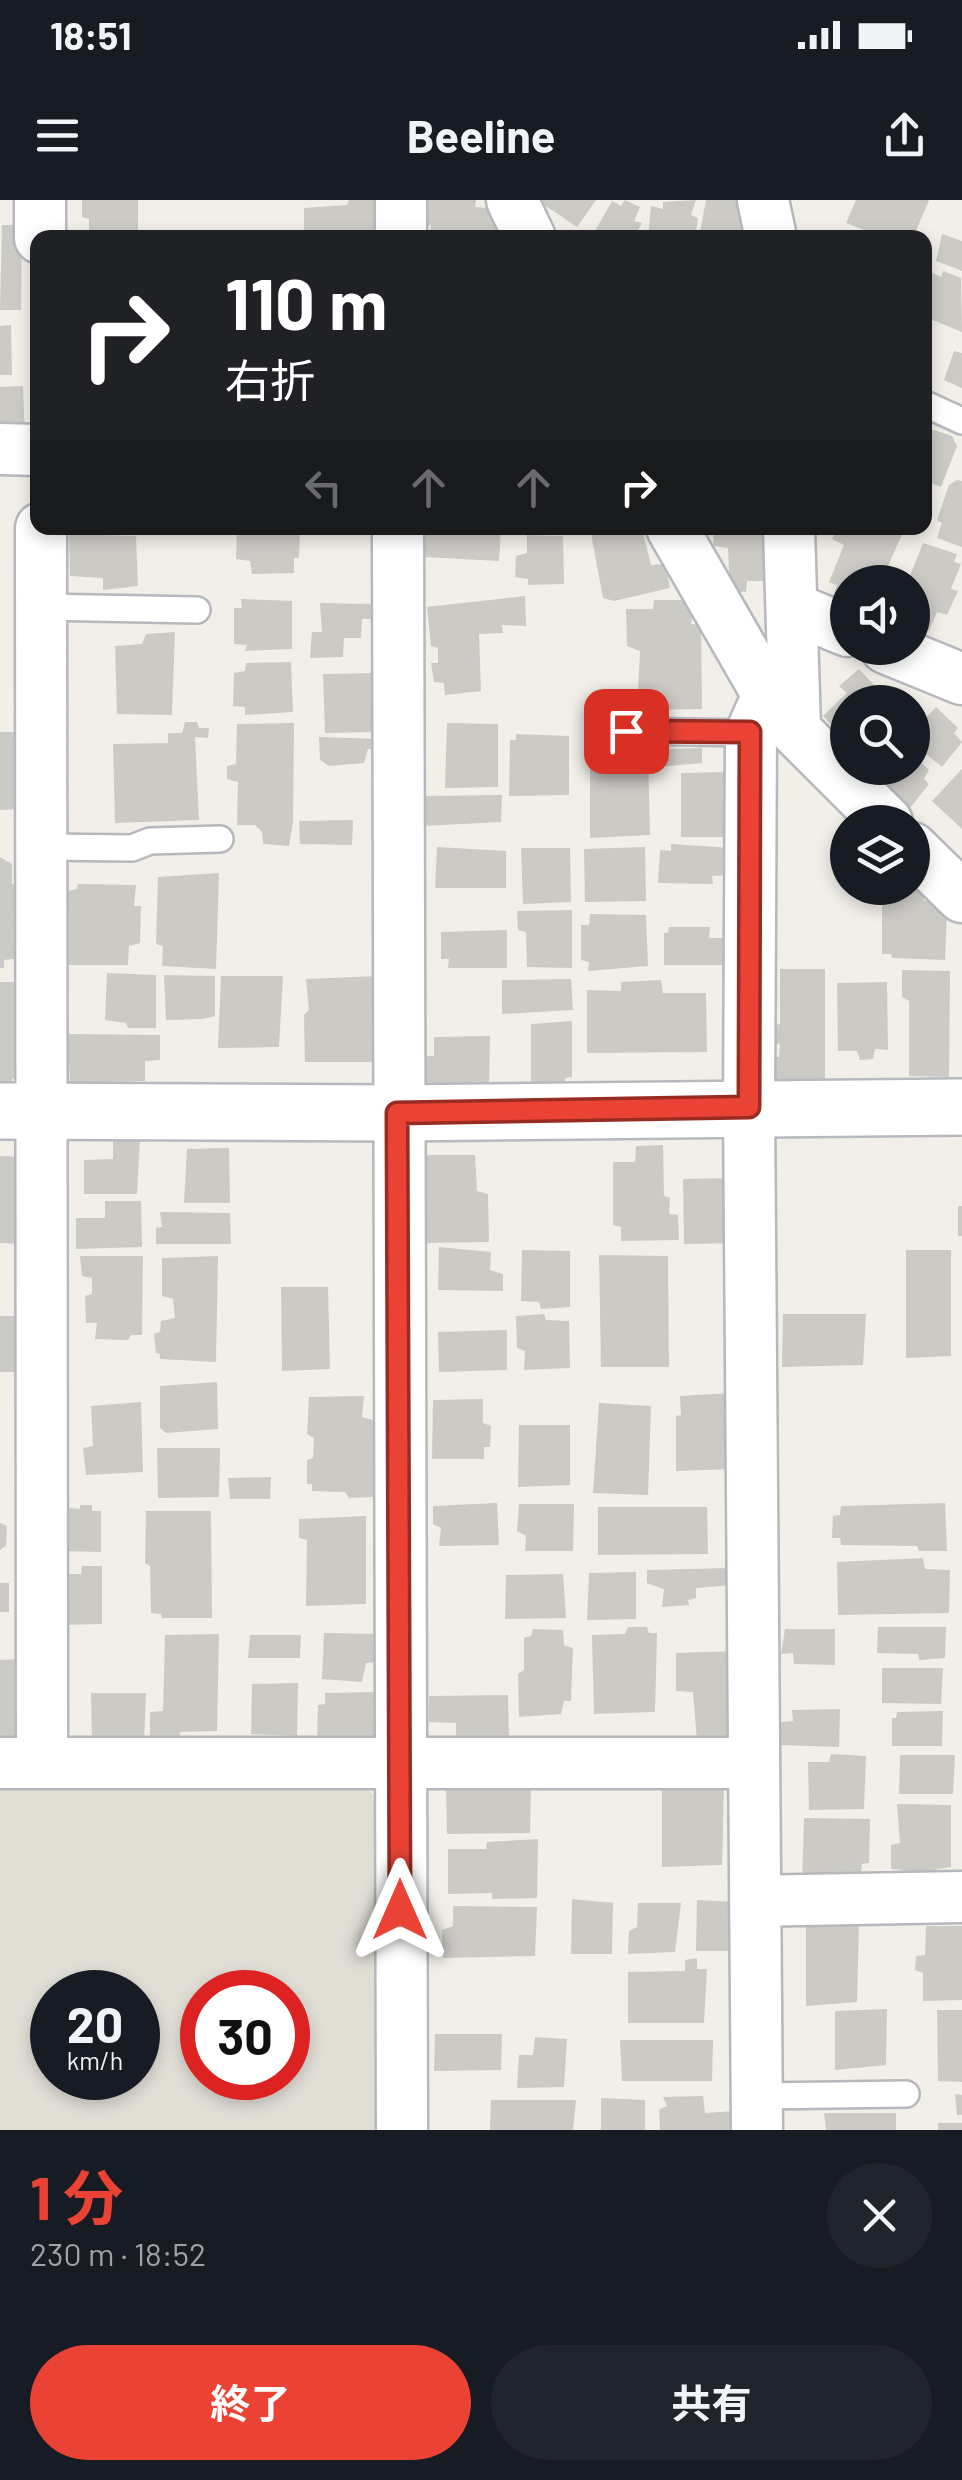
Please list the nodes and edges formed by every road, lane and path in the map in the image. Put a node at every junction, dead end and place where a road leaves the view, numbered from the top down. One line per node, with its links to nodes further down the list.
1 (40, 200): 4 (street)
2 (401, 200): 5 (street)
3 (512, 200): 6 (street)
4 (40, 230)
5 (400, 230)
6 (526, 230)
7 (932, 407): 8 (lane)
8 (962, 421)
9 (0, 450): 10 (street)
10 (30, 450)
11 (41, 535): 15 (street)
12 (398, 535): 31 (street)
13 (676, 535): 21 (street)
14 (789, 535): 16 (street)
15 (41, 608): 17 (lane); 25 (street)
16 (794, 609): 18 (street); 21 (street)
17 (196, 610)
18 (830, 624)
19 (926, 665): 20 (street)
20 (962, 680)
21 (771, 719): 22 (lane); 23 (street); 28 (street)
22 (626, 731)
23 (869, 805)
24 (220, 839): 25 (lane)
25 (42, 847): 30 (street)
26 (930, 866): 27 (street)
27 (962, 897)
28 (749, 1107): 29 (street); 31 (street); 34 (street)
29 (962, 1107)
30 (21, 1111): 31 (street); 32 (street)
31 (397, 1113): 33 (street)
32 (21, 1762): 33 (street)
33 (399, 1762): 34 (street); 39 (street)
34 (754, 1762): 36 (street)
35 (962, 1898): 36 (street)
36 (755, 1902): 38 (street)
37 (906, 2094): 38 (lane)
38 (757, 2113)
39 (402, 2130)

